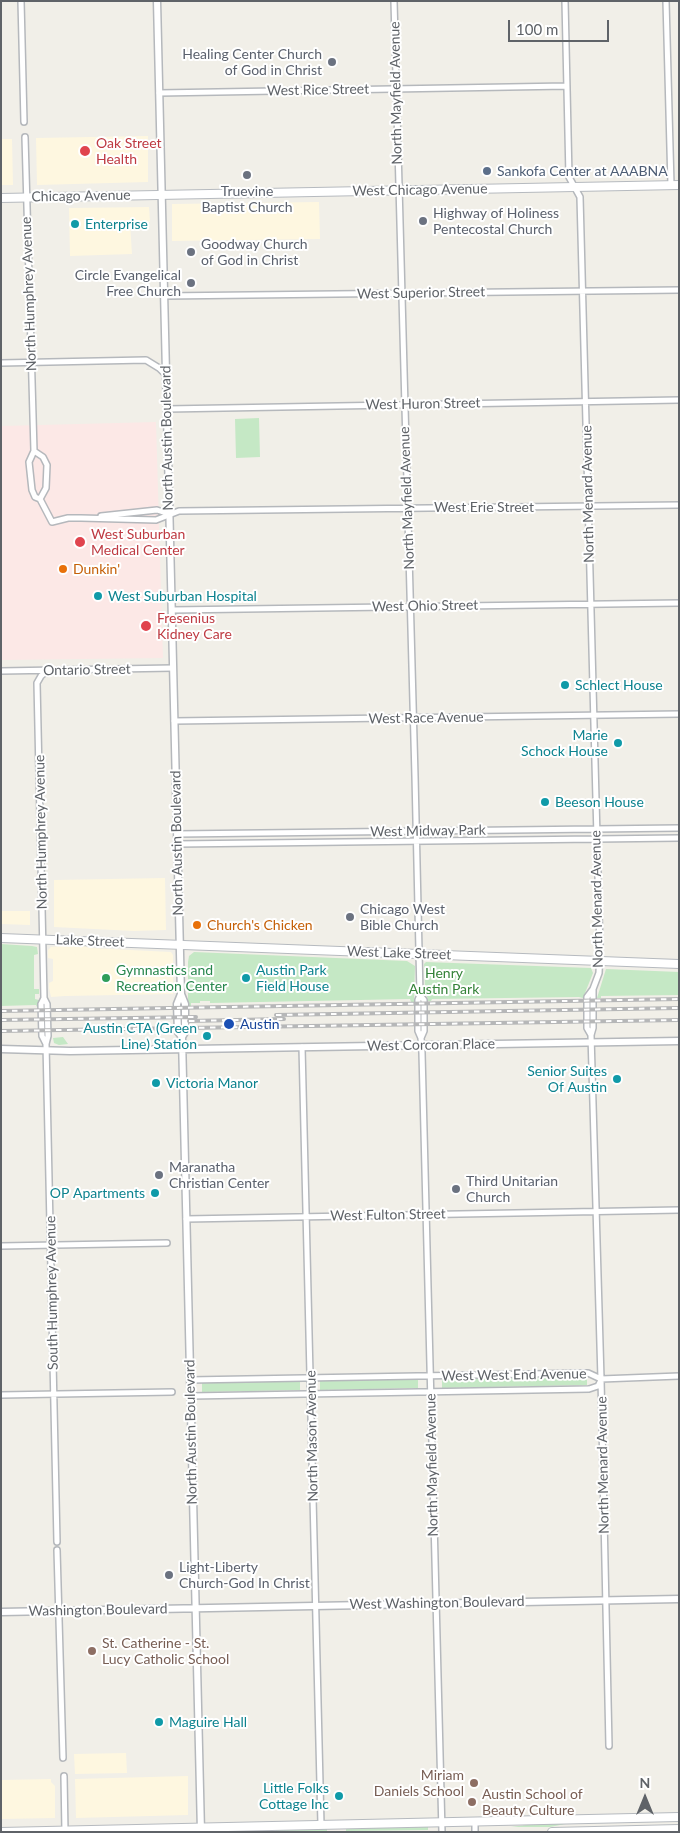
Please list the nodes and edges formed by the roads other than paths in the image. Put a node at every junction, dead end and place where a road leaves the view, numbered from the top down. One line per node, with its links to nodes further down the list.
1 (21, 1): 9 (street)
2 (157, 1): 8 (street, North Austin Boulevard)
3 (394, 1): 7 (street, North Mayfield Avenue)
4 (565, 1): 6 (street, North Menard Avenue)
5 (666, 1): 11 (street)
6 (567, 86): 7 (street, West Rice Street); 12 (street, North Menard Avenue)
7 (396, 88): 8 (street, West Rice Street); 13 (street, North Mayfield Avenue)
8 (159, 93): 14 (street, North Austin Boulevard)
9 (24, 122)
10 (25, 137): 15 (street, North Humphrey Avenue)
11 (675, 185): 12 (main road, West Chicago Avenue)
12 (574, 187): 13 (main road, West Chicago Avenue); 18 (street, North Menard Avenue)
13 (399, 190): 14 (main road, West Chicago Avenue); 19 (street, North Mayfield Avenue)
14 (162, 194): 15 (main road, Chicago Avenue); 20 (street, North Austin Boulevard)
15 (26, 197): 16 (main road, Chicago Avenue); 21 (street, North Humphrey Avenue)
16 (1, 198)
17 (679, 290): 18 (street, West Superior Street)
18 (582, 291): 19 (street, West Superior Street); 25 (street, North Menard Avenue)
19 (402, 293): 20 (street, West Superior Street); 26 (street, North Mayfield Avenue)
20 (164, 296): 23 (street, North Austin Boulevard)
21 (31, 363): 22 (street); 23 (street); 28 (street, North Humphrey Avenue)
22 (1, 364)
23 (166, 375): 27 (street, North Austin Boulevard)
24 (679, 400): 25 (street, West Huron Street)
25 (585, 401): 26 (street, West Huron Street); 31 (street, North Menard Avenue)
26 (405, 404): 27 (street, West Huron Street); 32 (street, North Mayfield Avenue)
27 (167, 409): 33 (street, North Austin Boulevard)
28 (34, 451): 29 (street, North Humphrey Avenue); 29 (street)
29 (40, 499): 34 (street, North Humphrey Avenue)
30 (679, 505): 31 (street, West Erie Street)
31 (588, 506): 32 (street, West Erie Street); 36 (street, North Menard Avenue)
32 (408, 508): 33 (street, West Erie Street); 37 (street, North Mayfield Avenue)
33 (169, 514): 34 (street); 34 (street); 38 (street, North Austin Boulevard)
34 (86, 518)
35 (679, 603): 36 (street, West Ohio Street)
36 (590, 604): 37 (street, West Ohio Street); 43 (street, North Menard Avenue)
37 (410, 607): 38 (street, West Ohio Street); 44 (street, North Mayfield Avenue)
38 (172, 610): 39 (street, North Austin Boulevard)
39 (173, 668): 40 (street, Ontario Street); 45 (street, North Austin Boulevard)
40 (47, 670): 41 (street, Ontario Street); 55 (street, North Humphrey Avenue)
41 (1, 671)
42 (679, 714): 43 (street, West Race Avenue)
43 (593, 715): 44 (street, West Race Avenue); 47 (street, North Menard Avenue)
44 (414, 718): 45 (street, West Race Avenue); 48 (street, North Mayfield Avenue)
45 (174, 721): 49 (street, North Austin Boulevard)
46 (679, 828): 47 (street, West Midway Park)
47 (596, 829): 48 (street, West Midway Park); 51 (street, North Menard Avenue)
48 (416, 831): 49 (street, West Midway Park); 52 (street, North Mayfield Avenue)
49 (177, 834): 53 (street, North Austin Boulevard)
50 (679, 838): 51 (street, West Midway Park)
51 (596, 839): 52 (street, West Midway Park); 58 (street, North Menard Avenue)
52 (417, 841): 53 (street, West Midway Park); 57 (street, North Mayfield Avenue)
53 (177, 844): 56 (street, North Austin Boulevard)
54 (1, 938): 55 (main road, Lake Street)
55 (43, 939): 56 (main road, Lake Street); 63 (street, North Humphrey Avenue)
56 (180, 944): 57 (main road, West Lake Street); 66 (street, North Austin Boulevard)
57 (419, 954): 58 (main road, West Lake Street); 62 (street, North Mayfield Avenue)
58 (600, 961): 59 (main road, West Lake Street); 60 (street, North Menard Avenue)
59 (679, 964)
60 (591, 1039): 61 (street, West Corcoran Place); 62 (street, West Corcoran Place); 68 (street, North Menard Avenue)
61 (679, 1041)
62 (422, 1046): 64 (street, West Corcoran Place); 69 (street, North Mayfield Avenue)
63 (46, 1047): 65 (street, West Corcoran Place); 66 (street, West Corcoran Place); 73 (street, South Humphrey Avenue)
64 (302, 1047): 66 (street, West Corcoran Place); 70 (street, North Mason Avenue)
65 (1, 1049)
66 (182, 1050): 71 (street, North Austin Boulevard)
67 (679, 1210): 68 (street, West Fulton Street)
68 (595, 1211): 69 (street, West Fulton Street); 78 (street, North Menard Avenue)
69 (426, 1214): 70 (street, West Fulton Street); 75 (street, North Mayfield Avenue)
70 (306, 1216): 71 (street, West Fulton Street); 77 (street, North Mason Avenue)
71 (186, 1219): 79 (street, North Austin Boulevard)
72 (167, 1243): 73 (street)
73 (50, 1245): 74 (street); 82 (street, South Humphrey Avenue)
74 (1, 1246)
75 (430, 1376): 77 (street, West West End Avenue); 78 (street, West West End Avenue); 81 (street, North Mayfield Avenue)
76 (679, 1376): 78 (street)
77 (310, 1378): 79 (street, West West End Avenue); 83 (street, North Mason Avenue)
78 (601, 1379): 81 (street, West West End Avenue); 89 (street, North Menard Avenue)
79 (190, 1380): 85 (street, North Austin Boulevard)
80 (172, 1392): 82 (street)
81 (431, 1392): 83 (street, West West End Avenue); 90 (street, North Mayfield Avenue)
82 (54, 1394): 84 (street); 86 (street, South Humphrey Avenue)
83 (311, 1394): 85 (street, West West End Avenue); 91 (street, North Mason Avenue)
84 (1, 1395)
85 (191, 1396): 92 (street, North Austin Boulevard)
86 (57, 1542)
87 (58, 1550): 93 (street)
88 (679, 1599): 89 (street, West Washington Boulevard)
89 (606, 1600): 90 (street, West Washington Boulevard); 95 (street, North Menard Avenue)
90 (436, 1604): 91 (street, West Washington Boulevard); 101 (street, North Mayfield Avenue)
91 (316, 1606): 92 (street, West Washington Boulevard); 102 (street, North Mason Avenue)
92 (196, 1608): 93 (street, Washington Boulevard); 105 (street, North Austin Boulevard)
93 (59, 1610): 94 (street, Washington Boulevard); 96 (street)
94 (1, 1612)
95 (609, 1746)
96 (63, 1758)
97 (64, 1776): 106 (street)
98 (679, 1817): 99 (main road)
99 (611, 1818): 100 (main road); 108 (street)
100 (475, 1821): 101 (main road); 111 (street)
101 (441, 1822): 103 (main road); 110 (street, North Mayfield Avenue)
102 (321, 1825): 103 (main road); 105 (main road)
103 (338, 1828)
104 (679, 1829): 108 (main road)
105 (201, 1830): 107 (main road)
106 (65, 1831): 107 (main road); 109 (main road)
107 (98, 1831)
108 (612, 1831): 112 (main road)
109 (1, 1832)
110 (442, 1832)
111 (475, 1832)
112 (552, 1832)

